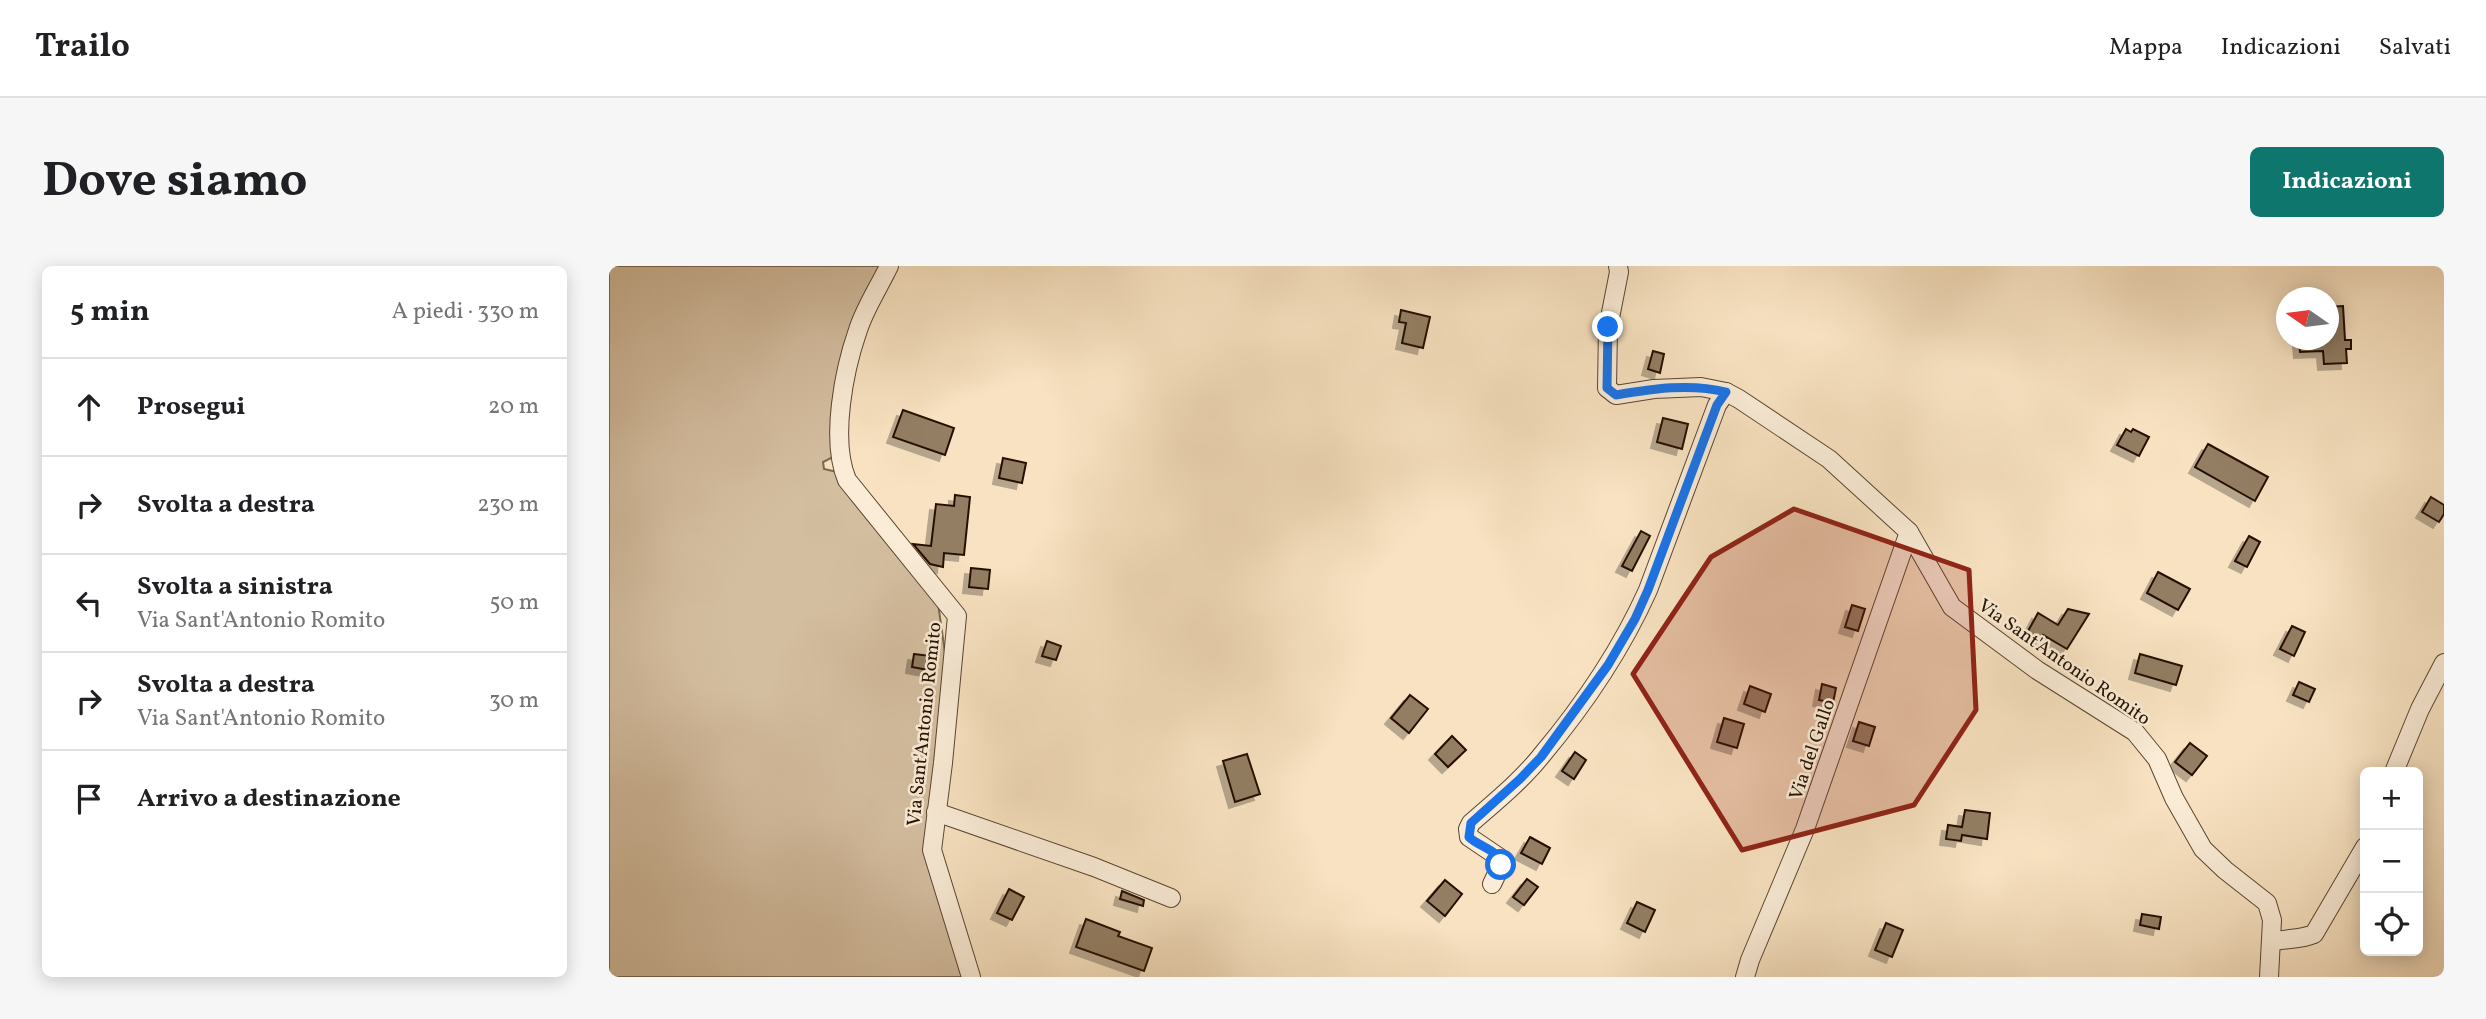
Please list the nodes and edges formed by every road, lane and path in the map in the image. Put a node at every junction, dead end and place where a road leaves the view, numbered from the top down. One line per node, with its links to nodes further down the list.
1 (889, 266): 7 (street, Via Sant'Antonio Romito)
2 (1618, 266): 3 (street, Via Sant'Antonio Romito)
3 (1726, 392): 4 (street, Via Sant'Antonio Romito); 9 (street)
4 (1909, 532): 11 (street, Via Sant'Antonio Romito); 13 (street, Via del Gallo)
5 (2444, 663): 6 (street)
6 (2396, 767)
7 (936, 812): 10 (street); 12 (street, Via Sant'Antonio Romito)
8 (2360, 856): 11 (street)
9 (1492, 884)
10 (1171, 898)
11 (2272, 942): 14 (street, Via Sant'Antonio Romito)
12 (971, 977)
13 (1745, 977)
14 (2269, 977)

